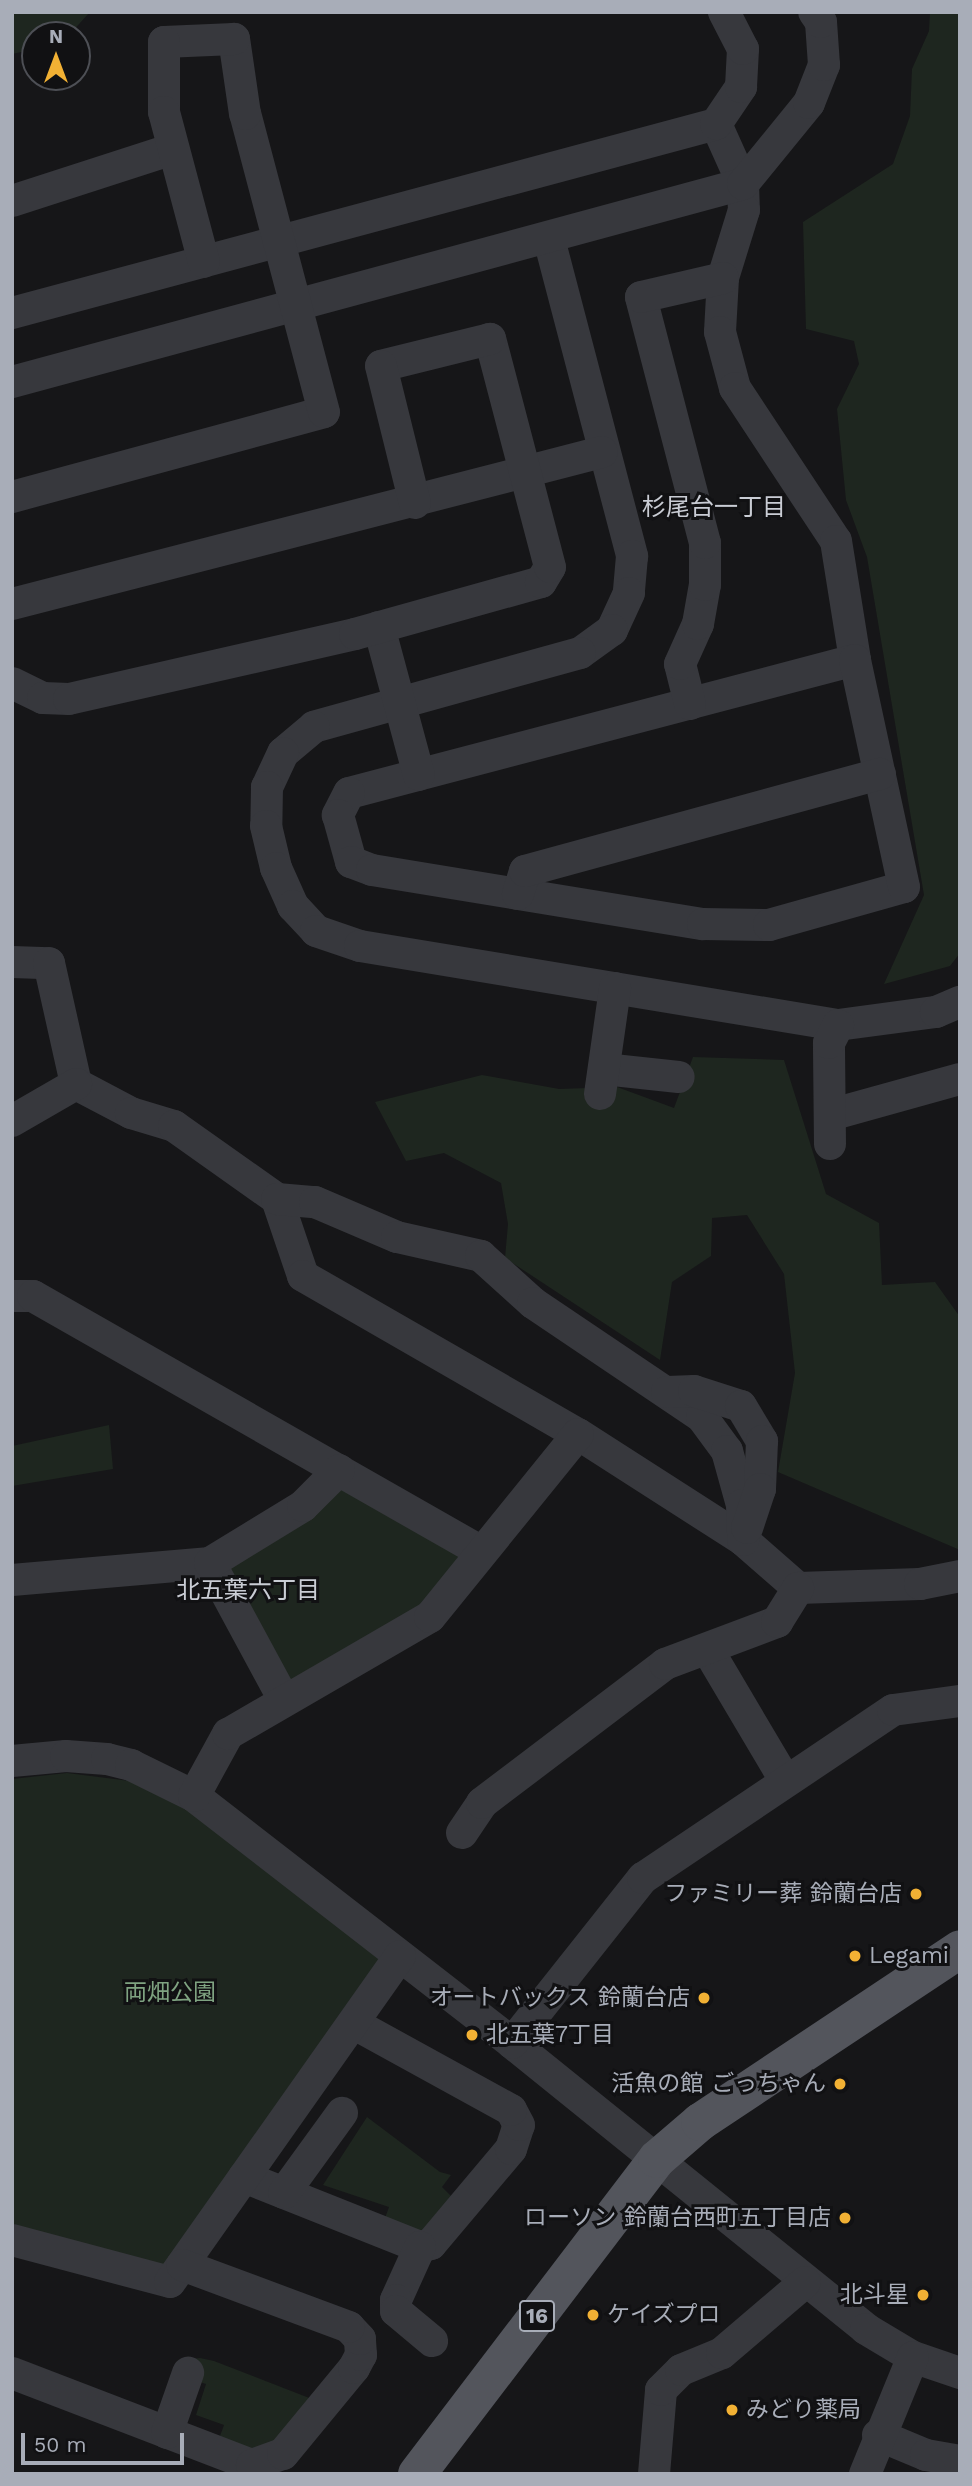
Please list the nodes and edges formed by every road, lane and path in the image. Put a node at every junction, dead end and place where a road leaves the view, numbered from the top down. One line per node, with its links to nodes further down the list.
1 (724, 12): 3 (street)
2 (814, 12): 5 (street)
3 (716, 124): 5 (street); 8 (street)
4 (173, 149): 6 (street); 8 (street); 9 (street)
5 (743, 184): 7 (street); 10 (street)
6 (12, 201)
7 (549, 239): 11 (street); 14 (street)
8 (276, 242): 9 (street); 11 (street)
9 (204, 262): 12 (street)
10 (723, 278): 20 (street); 23 (street)
11 (292, 306): 13 (street); 16 (street)
12 (12, 313)
13 (12, 382)
14 (602, 452): 15 (street); 22 (street)
15 (527, 472): 17 (street); 17 (street); 19 (street)
16 (12, 497)
17 (415, 503): 18 (street)
18 (12, 604)
19 (379, 627): 21 (street); 22 (street)
20 (855, 660): 23 (street); 24 (street)
21 (12, 684)
22 (399, 702): 25 (street); 28 (street)
23 (690, 704): 25 (street)
24 (880, 774): 26 (street); 26 (street)
25 (419, 775): 26 (street)
26 (518, 894)
27 (12, 962): 33 (street)
28 (615, 988): 30 (street); 31 (street)
29 (960, 1002): 30 (street)
30 (838, 1024): 32 (street)
31 (679, 1077)
32 (960, 1079)
33 (76, 1084): 34 (street); 35 (street)
34 (12, 1121)
35 (277, 1199): 37 (street); 39 (street)
36 (12, 1296): 38 (street)
37 (578, 1434): 39 (street); 40 (street)
38 (339, 1470): 40 (street); 41 (street)
39 (743, 1540): 44 (street)
40 (480, 1551): 46 (street)
41 (210, 1563): 43 (street); 46 (street)
42 (960, 1576): 44 (street)
43 (12, 1580)
44 (797, 1588): 45 (street)
45 (708, 1650): 49 (street); 51 (street)
46 (284, 1698): 50 (street)
47 (960, 1701): 49 (street)
48 (12, 1760): 50 (street)
49 (785, 1780): 55 (street)
50 (194, 1796): 53 (street)
51 (462, 1833)
52 (960, 1949): 57 (main road, 16)
53 (400, 1956): 54 (street); 55 (street)
54 (353, 2023): 58 (street); 61 (street)
55 (512, 2043): 57 (street)
56 (342, 2113): 59 (street)
57 (657, 2159): 63 (street); 73 (main road, 16)
58 (244, 2177): 59 (street); 62 (street)
59 (284, 2193): 61 (street)
60 (12, 2240): 62 (street)
61 (420, 2247): 64 (street)
62 (182, 2264): 69 (street)
63 (805, 2282): 65 (street); 74 (street)
64 (432, 2341)
65 (913, 2357): 68 (street); 70 (street)
66 (12, 2373): 69 (street)
67 (188, 2373): 69 (street)
68 (960, 2373)
69 (167, 2433)
70 (878, 2435): 72 (street); 75 (street)
71 (960, 2461): 72 (street)
72 (923, 2464)
73 (418, 2474)
74 (654, 2474)
75 (865, 2474)

